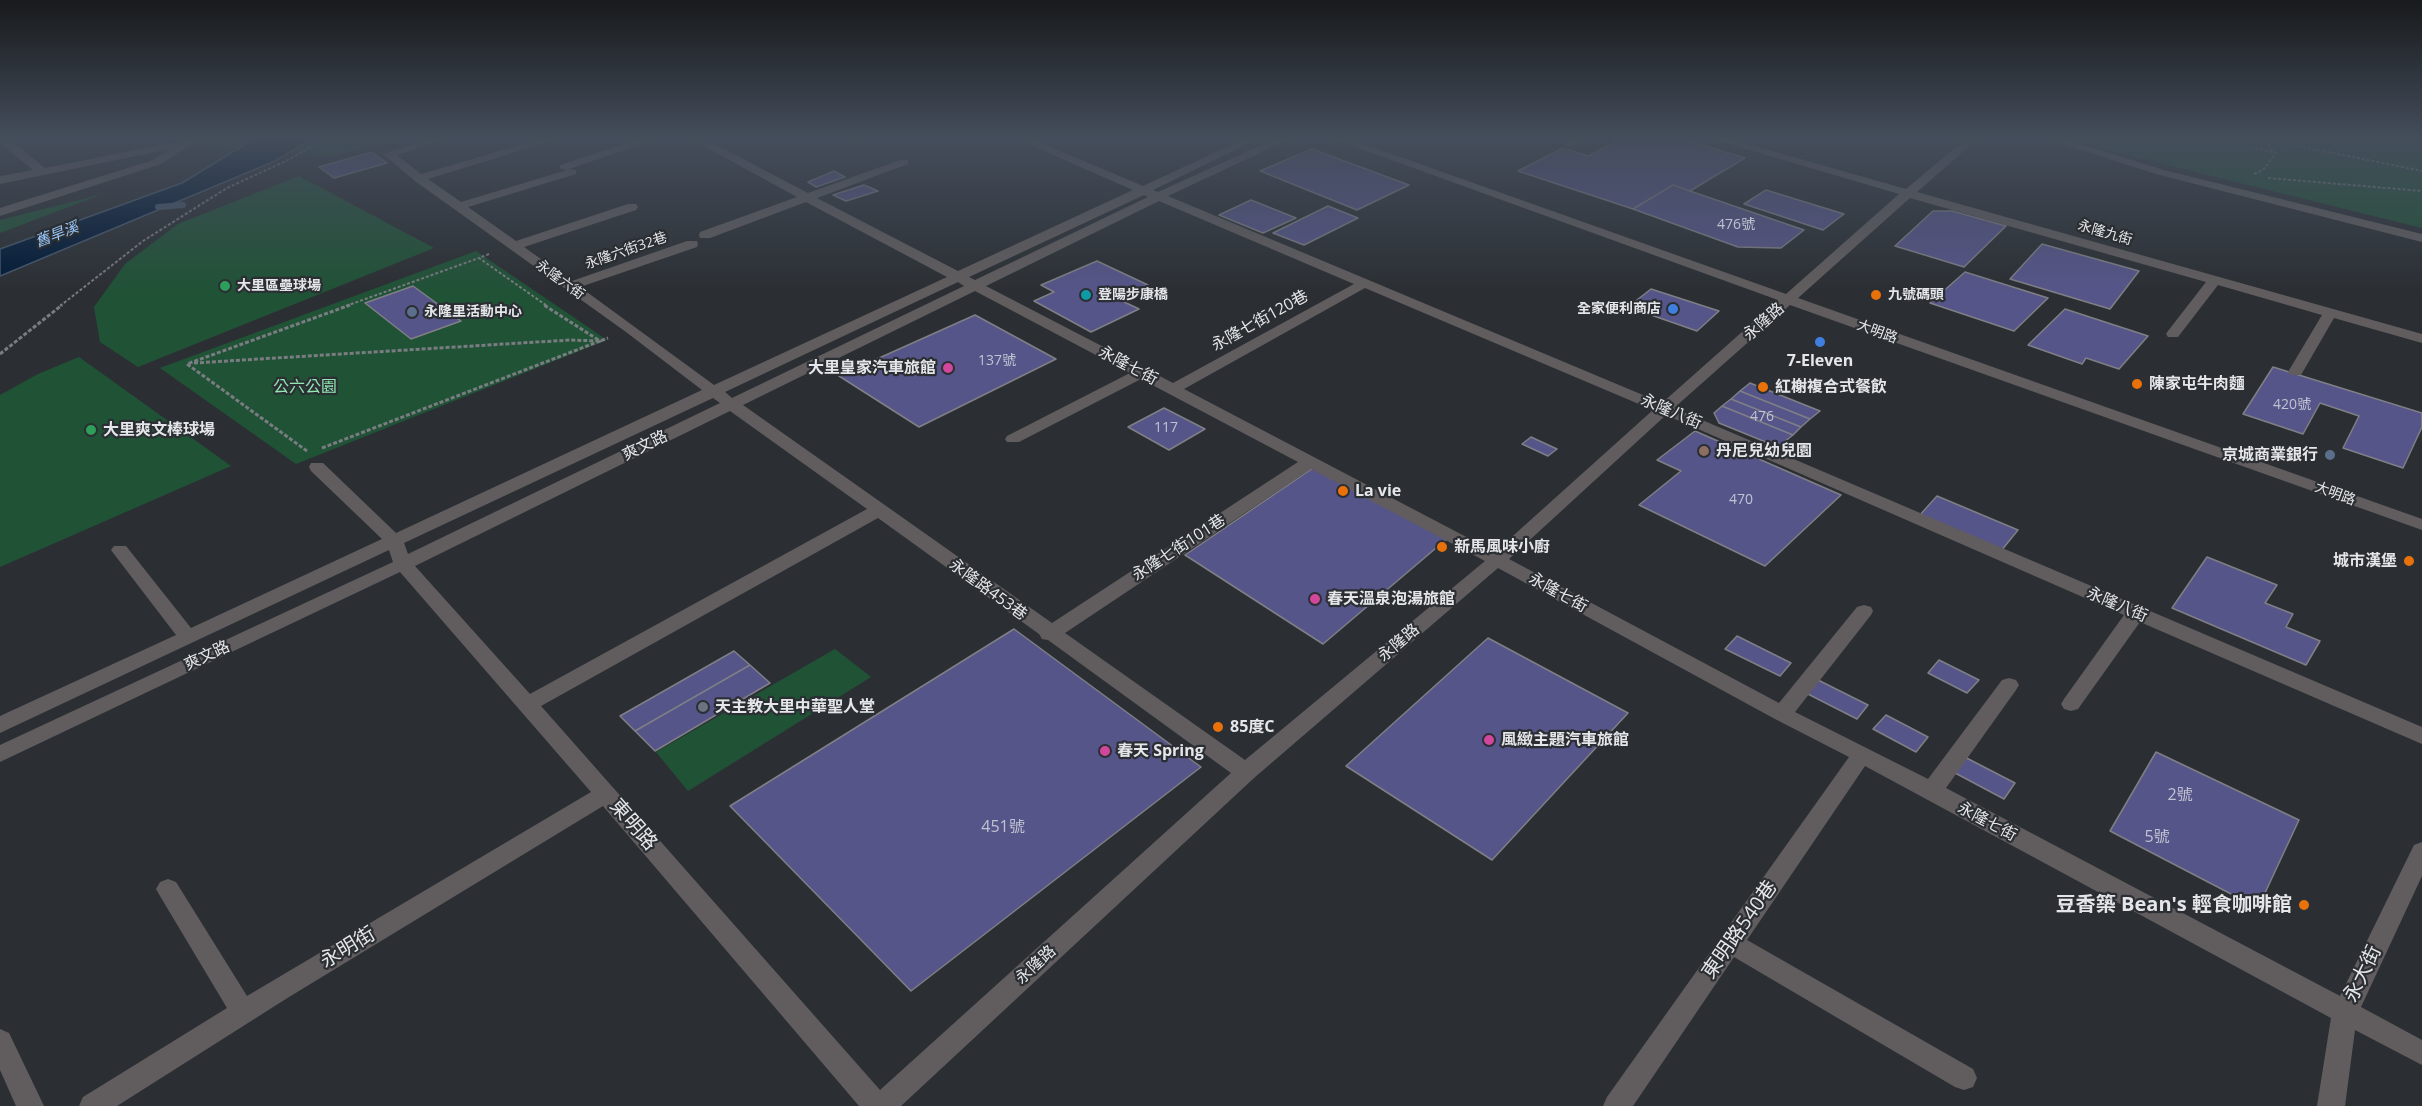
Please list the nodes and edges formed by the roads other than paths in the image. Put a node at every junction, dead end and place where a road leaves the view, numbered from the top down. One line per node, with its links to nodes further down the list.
1 (78, 189): 19 (street)
2 (435, 189): 17 (street, 永隆六街)
3 (511, 189): 17 (street)
4 (791, 189): 16 (street, 永隆七街)
5 (834, 189): 16 (street)
6 (1137, 189): 13 (street, 永隆八街)
7 (1143, 189): 13 (street, 爽文路)
8 (1175, 189): 15 (street, 爽文路)
9 (1477, 189): 28 (street, 大明路)
10 (1893, 189): 14 (street, 永隆九街)
11 (1913, 189): 14 (street, 永隆路)
12 (2226, 189): 21 (street)
13 (1140, 190): 15 (street, 永隆八街); 25 (street, 爽文路)
14 (1908, 193): 24 (street, 永隆九街); 28 (street, 永隆路)
15 (1157, 197): 25 (street, 爽文路); 26 (street, 永隆八街)
16 (809, 198): 20 (street); 25 (street, 永隆七街)
17 (460, 206): 23 (street, 永隆六街)
18 (632, 207): 23 (street)
19 (0, 212)
20 (705, 235)
21 (2422, 238)
22 (692, 244): 27 (street, 永隆六街32巷)
23 (514, 246): 27 (street, 永隆六街)
24 (2215, 280): 29 (street, 永隆九街); 30 (street)
25 (966, 281): 33 (street, 永隆七街); 35 (street, 爽文路); 36 (street, 爽文路)
26 (1365, 283): 34 (street, 永隆七街120巷); 37 (street, 永隆八街)
27 (568, 286): 35 (street, 永隆六街)
28 (1789, 300): 37 (street, 永隆路); 42 (street, 大明路)
29 (2330, 313): 31 (street, 永隆九街); 32 (street)
30 (2173, 334)
31 (2422, 339)
32 (2296, 372)
33 (1141, 373): 34 (street, 永隆七街); 38 (street)
34 (1172, 390): 40 (street, 永隆七街)
35 (713, 391): 36 (street, 永隆六街); 43 (street, 爽文路)
36 (732, 404): 41 (street, 永隆路453巷); 46 (street, 爽文路)
37 (1664, 409): 45 (street, 永隆路); 48 (street, 永隆八街)
38 (1013, 439)
39 (313, 460): 43 (street)
40 (1310, 462): 45 (street, 永隆七街); 49 (street, 永隆七街101巷)
41 (879, 510): 49 (street, 永隆路453巷); 52 (street)
42 (2422, 525)
43 (395, 542): 46 (street, 東明路); 50 (street, 爽文路)
44 (120, 550): 50 (street)
45 (1497, 560): 54 (street, 永隆七街); 59 (street, 永隆路)
46 (403, 564): 52 (street, 東明路); 57 (street, 爽文路)
47 (1864, 610): 54 (street)
48 (2136, 613): 53 (street); 56 (street, 永隆八街)
49 (1049, 633): 59 (street, 永隆路453巷)
50 (188, 637): 55 (street, 爽文路)
51 (2009, 685): 60 (street)
52 (528, 704): 61 (street, 東明路)
53 (2070, 704)
54 (1782, 714): 58 (street, 永隆七街)
55 (0, 725)
56 (2422, 736)
57 (0, 754)
58 (1862, 754): 60 (street, 永隆七街); 64 (street, 東明路540巷)
59 (1246, 772): 73 (street, 永隆路)
60 (1931, 792): 66 (street, 永隆七街)
61 (606, 794): 65 (street, 永明街); 72 (street, 東明路)
62 (2422, 851): 66 (street, 永大街)
63 (168, 889): 65 (street)
64 (1731, 943): 69 (street); 74 (street, 東明路540巷)
65 (243, 1012): 71 (street, 永明街)
66 (2344, 1013): 68 (street, 永隆七街); 75 (street, 永大街)
67 (0, 1041): 70 (street)
68 (2422, 1053)
69 (1964, 1078)
70 (30, 1106)
71 (93, 1106)
72 (876, 1106)
73 (882, 1106)
74 (1617, 1106)
75 (2331, 1106)

